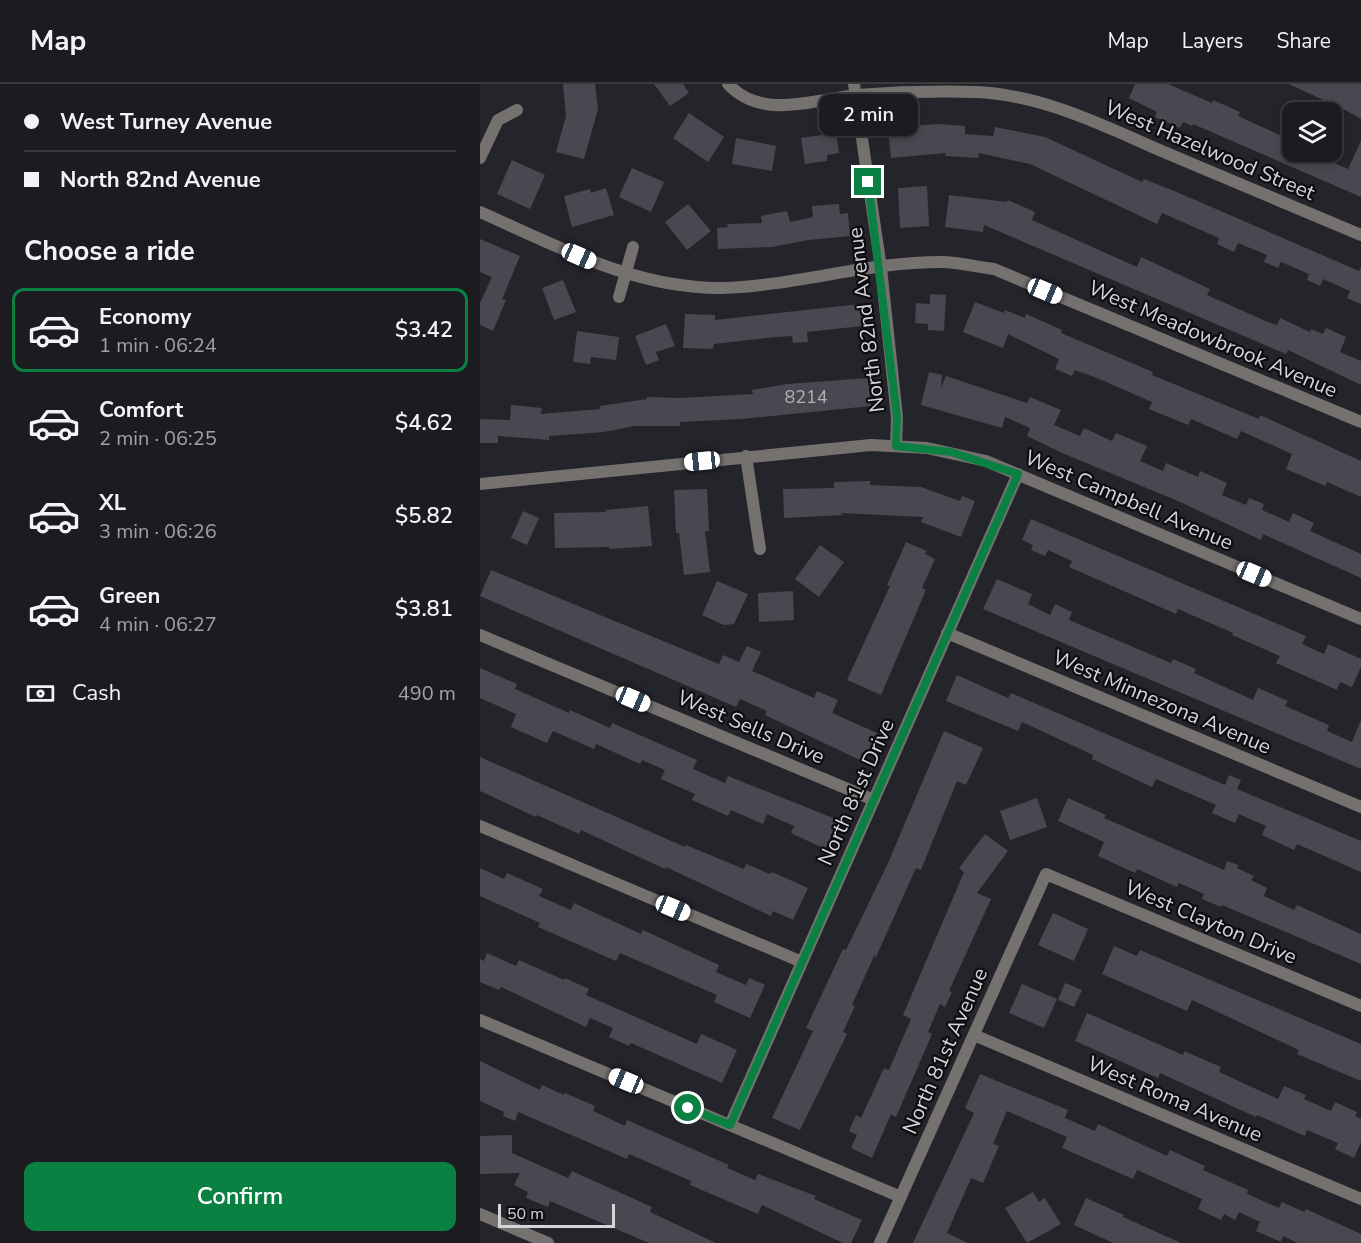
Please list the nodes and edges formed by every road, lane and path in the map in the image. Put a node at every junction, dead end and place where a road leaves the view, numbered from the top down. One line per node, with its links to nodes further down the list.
1 (728, 84): 2 (street, West Hazelwood Street)
2 (855, 90): 6 (street, West Hazelwood Street); 8 (street, North 82nd Avenue)
3 (517, 110): 4 (street)
4 (480, 158)
5 (480, 212): 9 (street, West Meadowbrook Avenue)
6 (1361, 235)
7 (633, 247): 9 (street)
8 (881, 268): 9 (street, West Meadowbrook Avenue); 11 (street, West Meadowbrook Avenue); 12 (street, North 82nd Avenue)
9 (626, 273): 10 (street)
10 (619, 297)
11 (1361, 422)
12 (896, 446): 13 (street, West Campbell Avenue); 14 (street, West Campbell Avenue)
13 (746, 456): 15 (street, West Campbell Avenue); 16 (street)
14 (1018, 474): 17 (street, West Campbell Avenue); 18 (street, North 81st Drive)
15 (480, 484)
16 (760, 549)
17 (1361, 619)
18 (947, 633): 20 (street, North 81st Drive); 21 (street, West Minnezona Avenue)
19 (480, 635): 20 (street, West Sells Drive)
20 (874, 800): 24 (street, North 81st Drive)
21 (1361, 807)
22 (480, 826): 24 (street)
23 (1046, 874): 25 (street, West Clayton Drive); 27 (street, North 81st Avenue)
24 (802, 962): 28 (street, North 81st Drive)
25 (1361, 1006)
26 (480, 1020): 28 (street)
27 (974, 1035): 29 (street, North 81st Avenue); 30 (street, West Roma Avenue)
28 (730, 1125): 29 (street)
29 (901, 1197): 33 (street, North 81st Avenue)
30 (1361, 1199)
31 (480, 1215): 32 (street)
32 (548, 1243)
33 (880, 1243)

